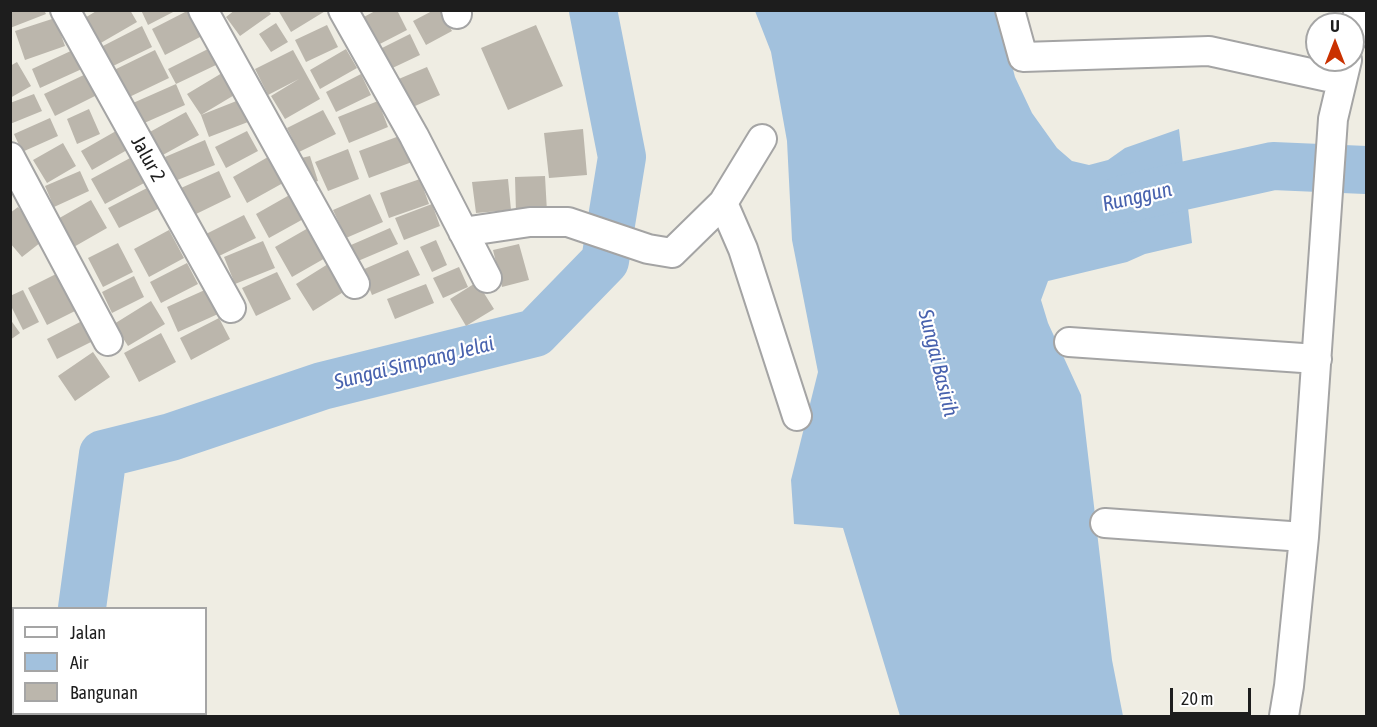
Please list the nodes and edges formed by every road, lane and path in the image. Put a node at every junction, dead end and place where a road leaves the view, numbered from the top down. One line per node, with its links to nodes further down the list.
1 (65, 10): 13 (street, Jalur 2)
2 (203, 10): 12 (street)
3 (343, 10): 10 (street)
4 (1010, 10): 5 (street)
5 (1305, 64)
6 (1345, 72): 16 (street)
7 (762, 139): 9 (street)
8 (10, 157): 14 (street)
9 (723, 203): 10 (street); 17 (street)
10 (463, 232): 11 (street)
11 (487, 278)
12 (355, 284)
13 (231, 308)
14 (108, 341)
15 (1070, 342): 16 (street)
16 (1317, 359): 19 (street)
17 (798, 416)
18 (1105, 523): 19 (street)
19 (1304, 537): 20 (street)
20 (1284, 717)

